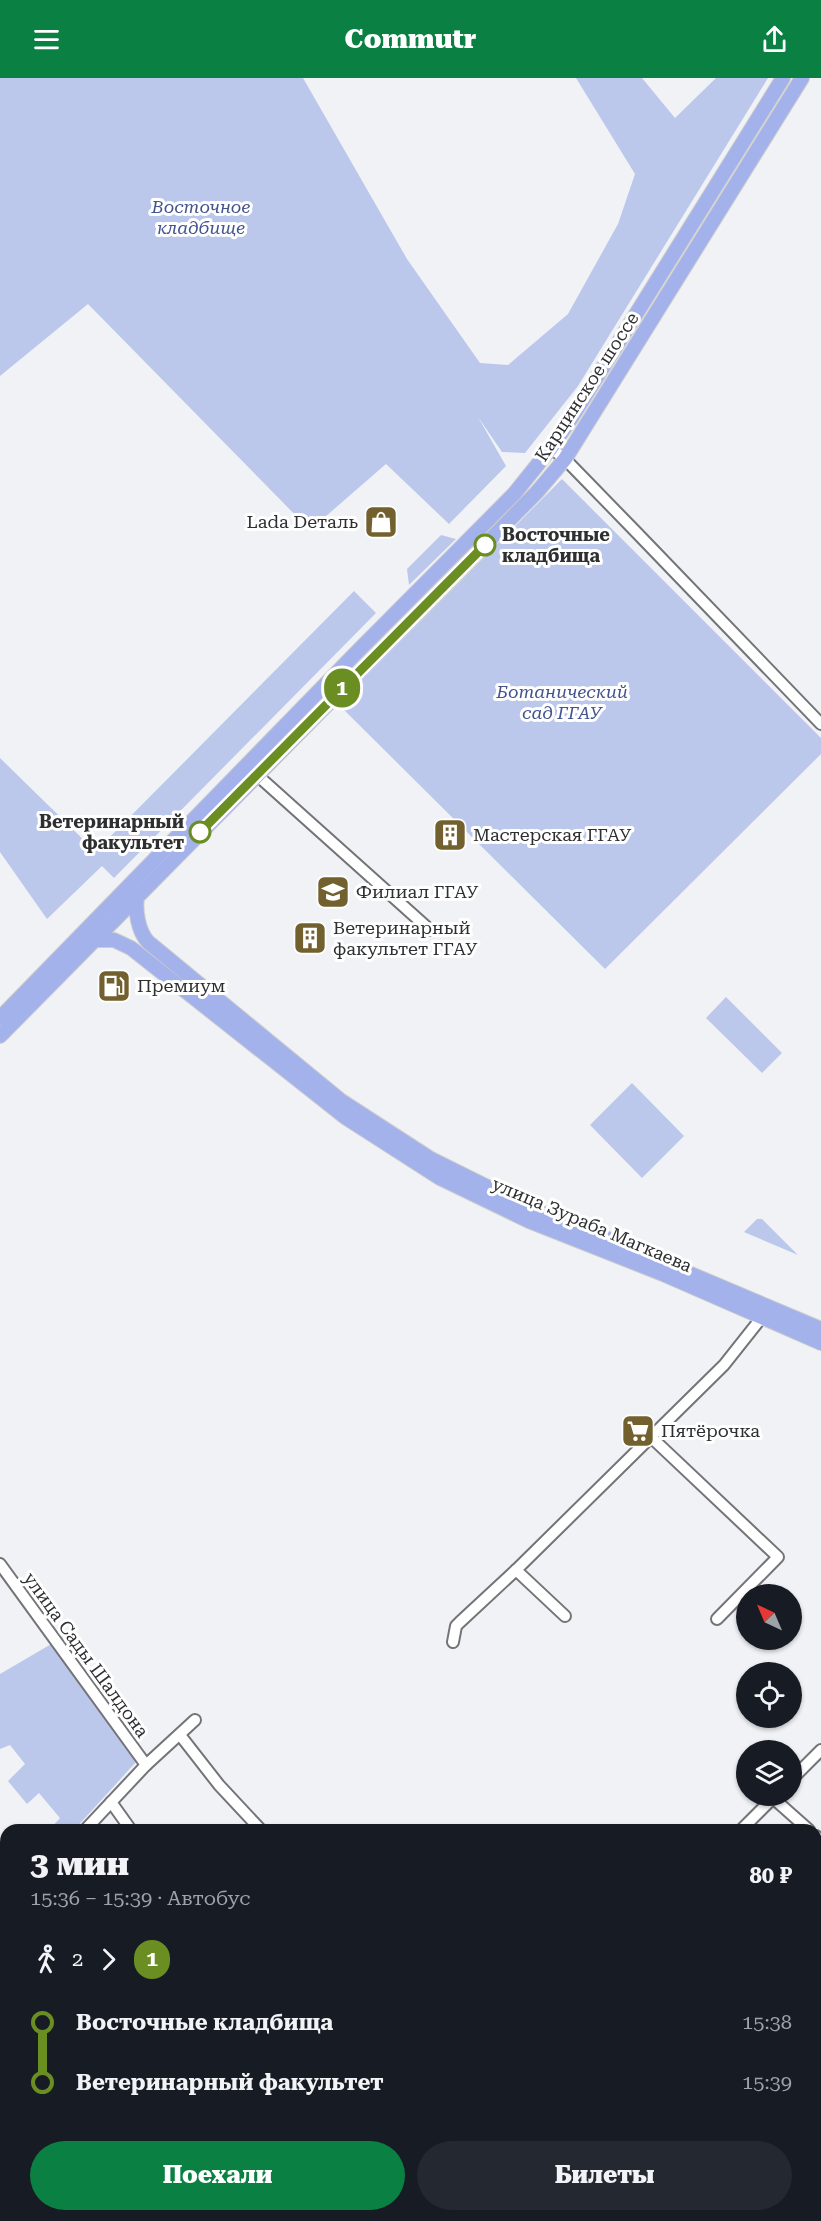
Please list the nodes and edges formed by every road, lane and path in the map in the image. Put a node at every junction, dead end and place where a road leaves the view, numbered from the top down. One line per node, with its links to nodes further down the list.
1 (783, 78): 3 (main road, Карцинское шоссе)
2 (802, 78): 4 (main road, Карцинское шоссе)
3 (551, 448): 4 (street); 7 (main road, Карцинское шоссе)
4 (565, 459): 5 (street); 6 (main road, Карцинское шоссе)
5 (821, 724)
6 (257, 775): 8 (main road, Карцинское шоссе); 11 (street)
7 (122, 893): 9 (main road); 10 (main road, Карцинское шоссе)
8 (137, 896): 9 (main road, Карцинское шоссе); 12 (main road)
9 (118, 915): 10 (main road); 12 (main road, улица Зураба Магкаева); 13 (main road, Карцинское шоссе); 14 (main road)
10 (99, 917): 15 (main road, Карцинское шоссе)
11 (430, 930)
12 (144, 937): 17 (main road, улица Зураба Магкаева)
13 (94, 940): 14 (main road, улица Зураба Магкаева); 16 (main road, Карцинское шоссе)
14 (131, 948): 17 (main road, улица Зураба Магкаева)
15 (0, 1018)
16 (0, 1036)
17 (532, 1216): 18 (main road, улица Зураба Магкаева); 19 (main road, улица Зураба Магкаева)
18 (762, 1317): 20 (main road, улица Зураба Магкаева); 21 (street)
19 (821, 1329)
20 (821, 1343)
21 (652, 1438): 23 (street); 25 (street)
22 (0, 1564): 30 (street, улица Сады Шалдона)
23 (516, 1570): 24 (street); 26 (street)
24 (565, 1616)
25 (717, 1619)
26 (453, 1642)
27 (195, 1720): 28 (street)
28 (180, 1735): 30 (street); 37 (street)
29 (821, 1750): 31 (street)
30 (146, 1765): 32 (street)
31 (802, 1769)
32 (111, 1802): 35 (street); 36 (street)
33 (765, 1806): 38 (street)
34 (784, 1806): 39 (street)
35 (91, 1824)
36 (126, 1824)
37 (255, 1824)
38 (747, 1824)
39 (803, 1824)

